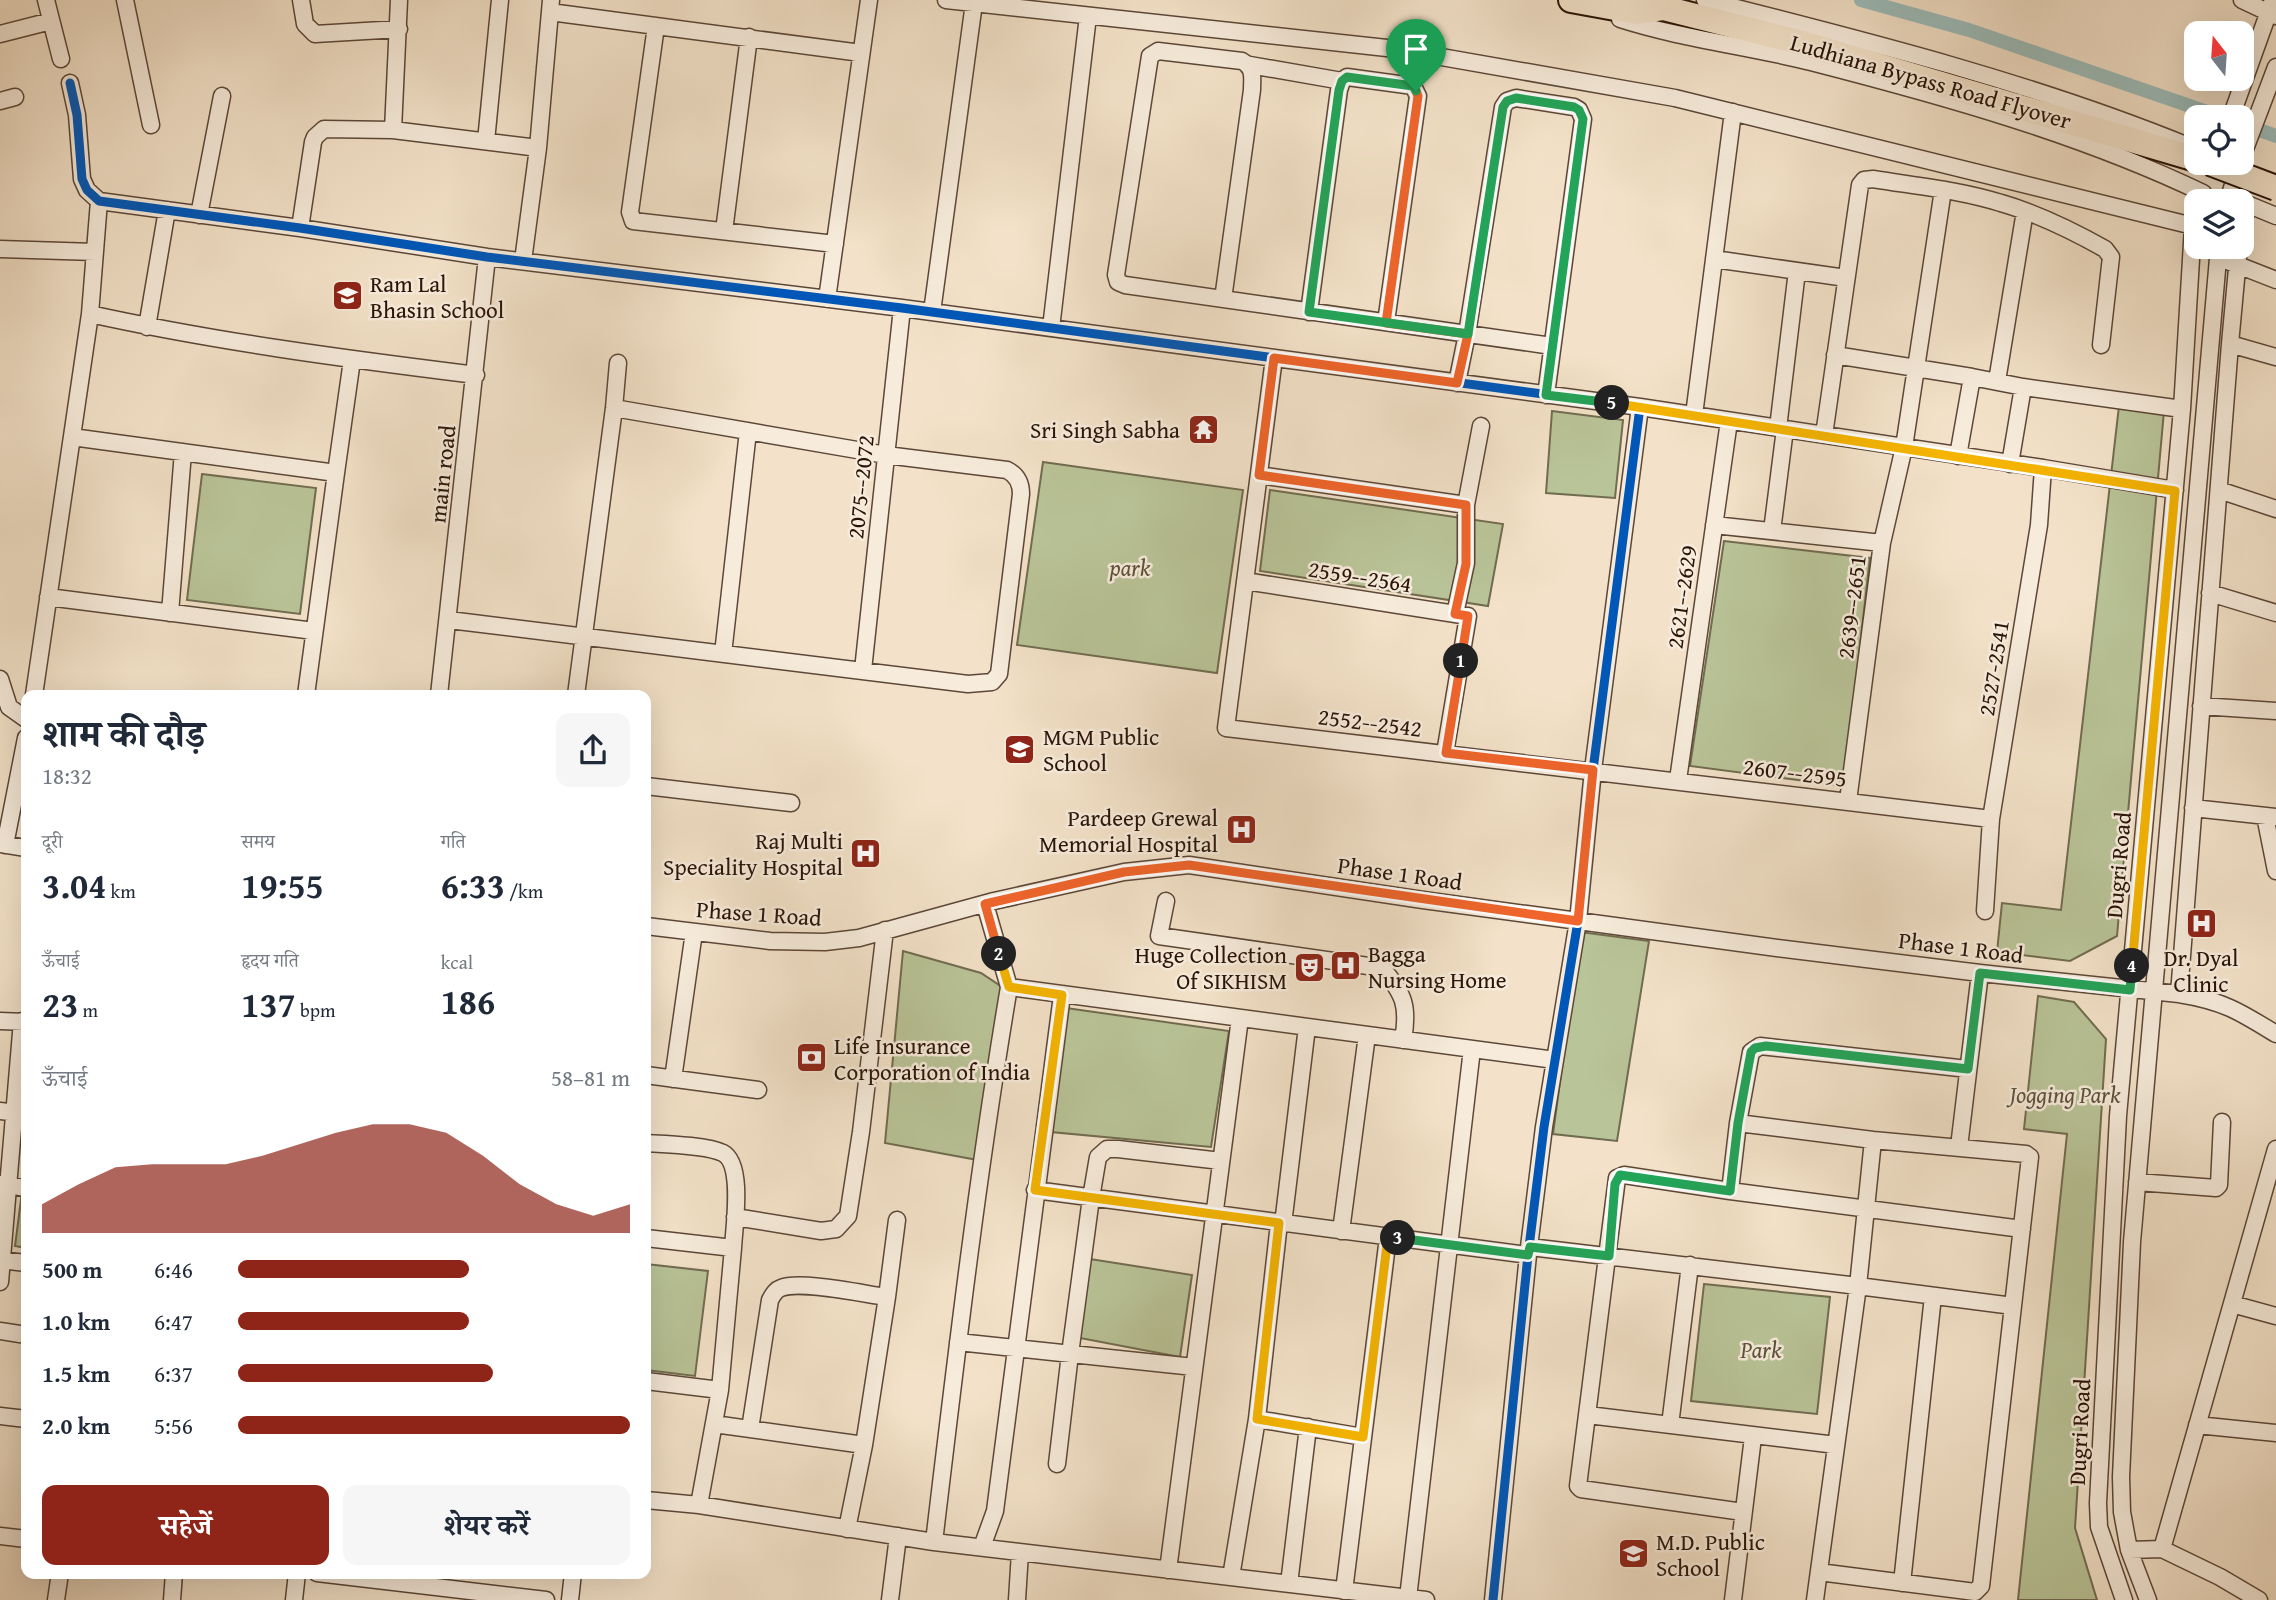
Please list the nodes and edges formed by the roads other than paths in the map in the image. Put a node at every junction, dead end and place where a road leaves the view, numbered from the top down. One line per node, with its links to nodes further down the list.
1 (46, 0): 17 (street)
2 (125, 0): 36 (street)
3 (301, 0): 19 (street)
4 (399, 0): 19 (street)
5 (500, 0): 38 (street)
6 (869, 0): 23 (street)
7 (946, 0): 11 (street)
8 (1571, 0): 12 (highway, Ludhiana Bypass Road Flyover)
9 (1705, 0): 39 (street)
10 (2242, 0): 15 (street)
11 (974, 3): 16 (street); 74 (street)
12 (1595, 5): 14 (highway, Ludhiana Bypass Road Flyover); 46 (street)
13 (551, 6): 18 (street); 40 (street)
14 (1661, 6): 41 (highway, Ludhiana Bypass Road Flyover)
15 (2273, 9): 32 (street)
16 (1088, 16): 22 (street); 79 (street)
17 (51, 21): 20 (street); 24 (street)
18 (656, 26): 21 (street); 56 (street)
19 (399, 29): 37 (street)
20 (0, 34)
21 (749, 37): 23 (street); 56 (street)
22 (1419, 53): 28 (street); 30 (street)
23 (861, 54): 57 (street)
24 (61, 58)
25 (1250, 65): 27 (street); 72 (street); 72 (street)
26 (2276, 67): 35 (street)
27 (1342, 81): 30 (street); 75 (street)
28 (1581, 82): 33 (street); 34 (street)
29 (70, 83): 48 (street)
30 (1413, 86): 77 (street)
31 (222, 96): 52 (street)
32 (2236, 105)
33 (1579, 110): 80 (street); 83 (street)
34 (1733, 112): 54 (street); 61 (street)
35 (2254, 122)
36 (151, 125)
37 (393, 130): 38 (street); 55 (street)
38 (486, 141): 40 (street)
39 (2184, 144)
40 (538, 148): 66 (street)
41 (2184, 155)
42 (2254, 170): 44 (street)
43 (2243, 175): 45 (highway, bridge)
44 (2276, 180)
45 (2276, 188)
46 (2188, 189)
47 (1943, 190): 51 (street); 69 (street); 89 (street)
48 (99, 201): 50 (street); 59 (street)
49 (2254, 207): 53 (street)
50 (167, 210): 52 (street); 78 (street)
51 (2025, 211): 82 (street); 92 (street)
52 (199, 215): 55 (street)
53 (2276, 216)
54 (2184, 218)
55 (300, 228): 60 (street)
56 (724, 231): 57 (street)
57 (835, 244): 71 (street)
58 (0, 249): 59 (street)
59 (95, 252): 76 (street)
60 (487, 257): 66 (street); 90 (street, main road)
61 (1714, 259): 68 (street); 99 (street)
62 (2192, 259): 98 (street, Dugri Road)
63 (2217, 259): 163 (street, Dugri Road)
64 (2229, 259): 67 (street)
65 (2238, 259): 67 (street)
66 (523, 261): 71 (street)
67 (2238, 265): 70 (street); 81 (street)
68 (1797, 271): 69 (street); 102 (street)
69 (1846, 278): 84 (street)
70 (2276, 280)
71 (827, 299): 73 (street)
72 (1223, 299): 75 (street)
73 (902, 308): 74 (street); 108 (street, 2075--2072)
74 (932, 312): 79 (street)
75 (1309, 312): 77 (street)
76 (90, 314): 78 (street); 105 (street)
77 (1386, 323): 80 (street)
78 (147, 327): 87 (street)
79 (1051, 328): 86 (street)
80 (1468, 334): 83 (street); 93 (street)
81 (2230, 344): 85 (street); 114 (street)
82 (2101, 345)
83 (1552, 346): 95 (street)
84 (1835, 355): 89 (street); 104 (street)
85 (2276, 357)
86 (1274, 358): 93 (street); 113 (street)
87 (352, 359): 90 (street); 112 (street)
88 (618, 363): 97 (street)
89 (1916, 368): 91 (street); 106 (street)
90 (476, 375): 127 (street, main road)
91 (1972, 377): 92 (street); 109 (street)
92 (1997, 381): 94 (street)
93 (1457, 383): 95 (street)
94 (2023, 387): 98 (street); 110 (street)
95 (1546, 395): 96 (street)
96 (1640, 407): 99 (street); 142 (street)
97 (614, 408): 103 (street); 129 (street)
98 (2182, 409): 115 (street, Dugri Road)
99 (1694, 415): 100 (street)
100 (1729, 421): 102 (street); 118 (street, 2621--2629)
101 (1481, 426): 116 (street)
102 (1782, 429): 104 (street); 119 (street)
103 (748, 430): 108 (street); 130 (street)
104 (1824, 435): 106 (street)
105 (72, 437): 107 (street); 123 (street)
106 (1904, 447): 109 (street); 120 (street)
107 (183, 452): 112 (street); 124 (street)
108 (887, 455): 131 (street, 2075--2072); 131 (street)
109 (1958, 456): 110 (street)
110 (2010, 464): 111 (street)
111 (2043, 468): 115 (street); 149 (street, 2527-2541)
112 (336, 472): 128 (street)
113 (1259, 475): 116 (street); 121 (street)
114 (2219, 490): 117 (street); 122 (street)
115 (2175, 491): 162 (street, Dugri Road)
116 (1466, 505): 126 (street)
117 (2276, 509)
118 (1714, 525): 119 (street, 2639--2651); 143 (street, 2621--2629)
119 (1772, 531): 120 (street, 2639--2651)
120 (1882, 543): 145 (street, 2639--2651)
121 (1245, 582): 126 (street, 2559--2564); 140 (street, 2552--2542)
122 (2210, 593): 125 (street); 137 (street)
123 (48, 597): 124 (street); 133 (street)
124 (170, 612): 128 (street)
125 (2276, 613)
126 (1462, 615): 140 (street)
127 (449, 620): 129 (street); 135 (street, main road)
128 (314, 631): 134 (street)
129 (583, 636): 130 (street); 136 (street)
130 (723, 654): 131 (street)
131 (863, 670)
132 (0, 679): 139 (street)
133 (35, 690)
134 (307, 690)
135 (440, 690)
136 (577, 690)
137 (2201, 706): 138 (street); 147 (street)
138 (2276, 711)
139 (21, 715)
140 (1446, 753): 142 (street, 2552--2542)
141 (21, 760): 150 (street)
142 (1593, 770): 143 (street, 2607--2595); 156 (street)
143 (1678, 780): 145 (street, 2607--2595)
144 (651, 787): 146 (street)
145 (1848, 801): 149 (street, 2607--2595)
146 (791, 803)
147 (2193, 808): 148 (street); 164 (street)
148 (2270, 816): 152 (street)
149 (1992, 819): 155 (street, 2527-2541)
150 (2, 845): 151 (street)
151 (21, 847)
152 (2276, 871)
153 (1166, 901): 172 (street)
154 (985, 904): 156 (street, Phase 1 Road); 158 (street, Phase 1 Road); 161 (street)
155 (1985, 911)
156 (1578, 921): 160 (street, Phase 1 Road); 175 (street)
157 (651, 927): 159 (street, Phase 1 Road)
158 (885, 930): 159 (street, Phase 1 Road); 196 (street)
159 (694, 932): 178 (street)
160 (1980, 973): 162 (street, Phase 1 Road); 176 (street)
161 (1009, 987): 165 (street); 219 (street)
162 (2130, 990): 163 (street, Phase 1 Road); 276 (street, Dugri Road)
163 (2153, 993): 164 (street, Phase 1 Road); 188 (street, Dugri Road)
164 (2179, 994): 170 (street, Phase 1 Road)
165 (1062, 995): 166 (street); 191 (street)
166 (1240, 1018): 169 (street); 187 (street)
167 (0, 1021): 168 (street)
168 (21, 1021)
169 (1307, 1027): 171 (street); 198 (street)
170 (2276, 1034)
171 (1367, 1035): 172 (street); 200 (street)
172 (1403, 1040): 174 (street)
173 (21, 1046): 180 (street)
174 (1472, 1049): 175 (street); 203 (street)
175 (1555, 1060): 205 (street)
176 (1968, 1069): 182 (street); 185 (street)
177 (651, 1076): 178 (street)
178 (673, 1079): 179 (street)
179 (758, 1090)
180 (13, 1113): 189 (street)
181 (2221, 1122): 188 (street)
182 (1738, 1123): 183 (street); 192 (street)
183 (1873, 1140): 185 (street); 194 (street)
184 (651, 1144): 196 (street)
185 (1959, 1147): 199 (street)
186 (2276, 1149): 190 (street)
187 (1222, 1161): 193 (street); 195 (street)
188 (2137, 1182): 250 (street, Dugri Road)
189 (4, 1185): 207 (street)
190 (2271, 1188): 214 (street)
191 (1035, 1190): 193 (street); 220 (street)
192 (1730, 1191): 194 (street); 206 (street)
193 (1091, 1198): 195 (street); 221 (street)
194 (1866, 1210): 199 (street); 211 (street)
195 (1214, 1215): 198 (street); 222 (street)
196 (735, 1217): 204 (street)
197 (897, 1220): 213 (street)
198 (1281, 1223): 200 (street); 228 (street)
199 (2022, 1229): 215 (street)
200 (1341, 1231): 201 (street)
201 (1388, 1237): 203 (street); 235 (street)
202 (651, 1239): 204 (street)
203 (1449, 1244): 205 (street); 264 (street)
204 (733, 1248): 224 (street)
205 (1529, 1251): 206 (street); 273 (street)
206 (1609, 1256): 209 (street); 225 (street)
207 (1, 1260): 208 (street); 210 (street)
208 (21, 1262)
209 (1690, 1265): 211 (street); 230 (street)
210 (0, 1282)
211 (1858, 1286): 212 (street); 238 (street)
212 (1933, 1296): 215 (street); 260 (street)
213 (887, 1297): 233 (street); 237 (street)
214 (2232, 1304): 216 (street); 231 (street)
215 (2013, 1306): 260 (street)
216 (2276, 1316)
217 (0, 1331): 218 (street)
218 (21, 1334)
219 (958, 1342): 220 (street); 247 (street)
220 (1015, 1348): 221 (street); 248 (street)
221 (1070, 1354): 222 (street); 239 (street)
222 (1194, 1367): 252 (street)
223 (651, 1382): 224 (street)
224 (720, 1390): 229 (street)
225 (1588, 1415): 230 (street); 242 (street)
226 (0, 1416): 227 (street)
227 (21, 1418)
228 (1257, 1419): 232 (street); 254 (street)
229 (713, 1424): 233 (street); 241 (street)
230 (1670, 1425): 236 (street)
231 (2197, 1425): 234 (street); 249 (street)
232 (1308, 1427): 235 (street); 261 (street)
233 (750, 1429): 237 (street)
234 (2276, 1433)
235 (1363, 1437): 262 (street)
236 (1753, 1437): 238 (street); 242 (street)
237 (864, 1445): 243 (street)
238 (1836, 1445): 253 (street)
239 (1057, 1464)
240 (651, 1500): 241 (street)
241 (699, 1505): 243 (street)
242 (1743, 1512): 274 (street)
243 (847, 1529): 245 (street)
244 (0, 1536): 246 (street)
245 (898, 1536): 247 (street); 270 (street)
246 (21, 1538)
247 (934, 1542): 248 (street)
248 (982, 1547): 251 (street)
249 (2162, 1549): 250 (street); 278 (street)
250 (2129, 1550): 277 (street, Dugri Road)
251 (1020, 1552): 252 (street); 271 (street)
252 (1168, 1570): 254 (street)
253 (1819, 1572): 260 (street); 275 (street)
254 (1231, 1577): 261 (street)
255 (59, 1579): 265 (street)
256 (174, 1579): 266 (street)
257 (296, 1579): 267 (street)
258 (354, 1579): 263 (street)
259 (572, 1579): 269 (street)
260 (1902, 1583)
261 (1289, 1584): 262 (street)
262 (1333, 1593): 264 (street)
263 (452, 1595): 268 (street)
264 (1408, 1598): 272 (street)
265 (56, 1600)
266 (172, 1600)
267 (293, 1600)
268 (546, 1600)
269 (570, 1600)
270 (890, 1600)
271 (1017, 1600)
272 (1426, 1600)
273 (1493, 1600)
274 (1733, 1600)
275 (1815, 1600)
276 (2124, 1600)
277 (2148, 1600)
278 (2259, 1600)

